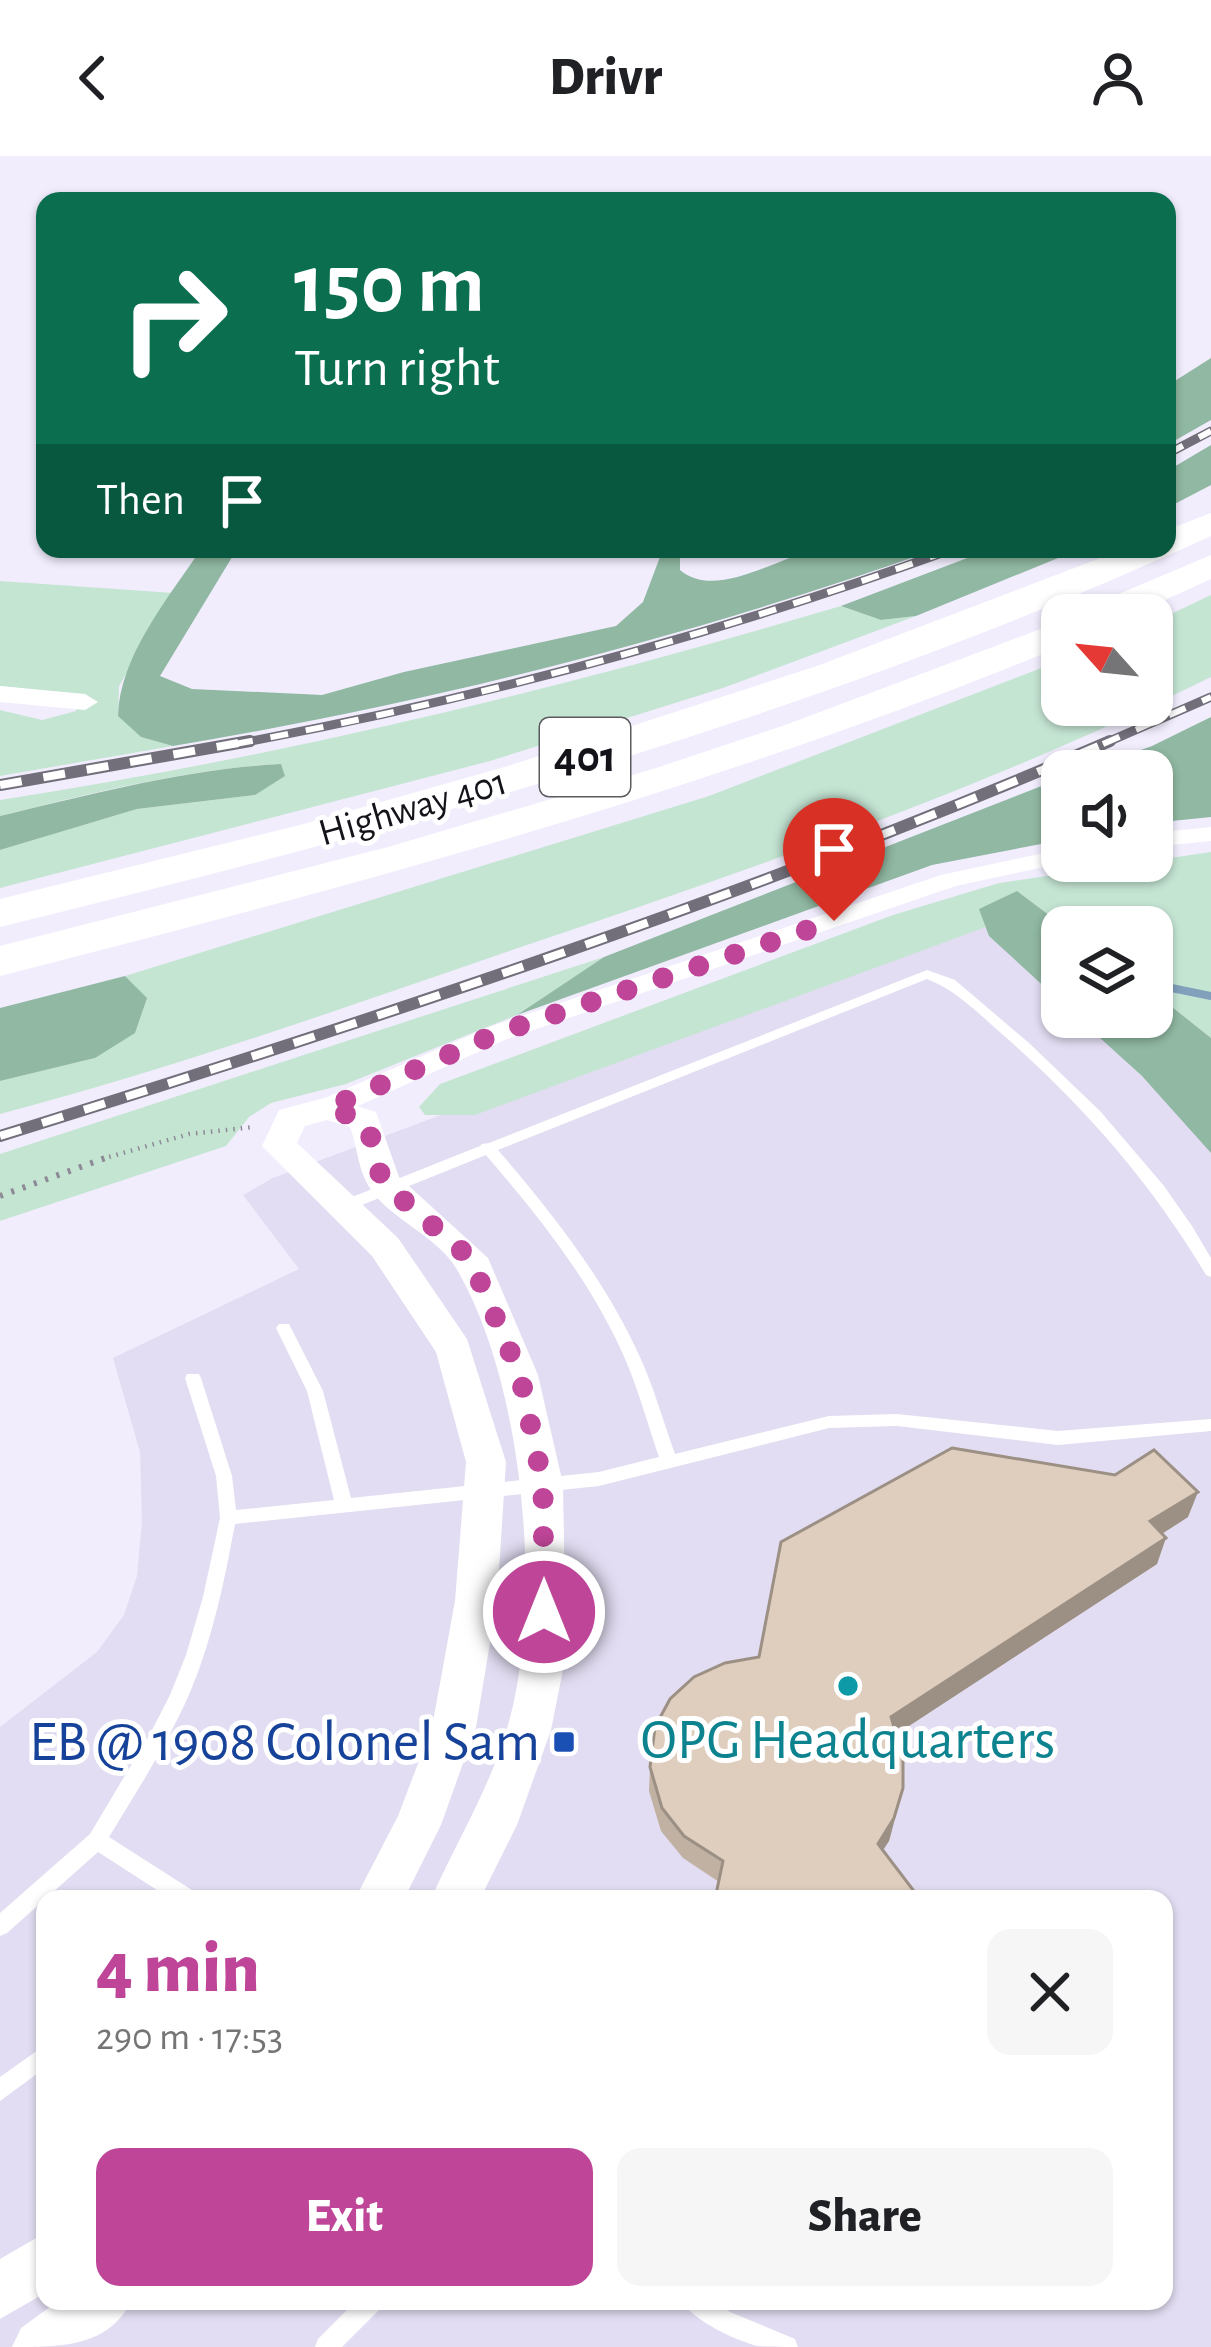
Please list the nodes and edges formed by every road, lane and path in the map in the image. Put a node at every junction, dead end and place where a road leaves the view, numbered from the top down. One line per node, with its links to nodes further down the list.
1 (1211, 523): 2 (highway)
2 (1176, 539)
3 (1132, 558): 12 (highway, Highway 401 / 401)
4 (1211, 566): 5 (highway)
5 (1148, 594)
6 (1041, 640): 13 (highway, Highway 401 / 401)
7 (0, 694): 8 (street)
8 (85, 703)
9 (1211, 834): 10 (street)
10 (1173, 838)
11 (1041, 860): 14 (street)
12 (0, 913)
13 (0, 961)
14 (328, 1108): 15 (street); 17 (street)
15 (287, 1127): 18 (path); 19 (street)
16 (487, 1147): 17 (lane); 20 (lane); 24 (lane)
17 (387, 1186): 19 (lane); 25 (street)
18 (0, 1196)
19 (342, 1207): 26 (street)
20 (1211, 1271)
21 (284, 1328): 27 (lane)
22 (193, 1378): 28 (lane)
23 (1211, 1424): 24 (lane)
24 (669, 1461): 25 (lane)
25 (543, 1484): 26 (lane); 33 (street)
26 (484, 1491): 27 (lane); 32 (street)
27 (344, 1505): 28 (lane)
28 (228, 1518): 29 (lane)
29 (97, 1840): 30 (lane); 31 (lane)
30 (41, 1890)
31 (174, 1890)
32 (384, 1890)
33 (459, 1890)
34 (36, 1895): 35 (lane)
35 (0, 1927)
36 (36, 2063): 37 (lane)
37 (0, 2090)
38 (36, 2266): 39 (street)
39 (0, 2292)
40 (91, 2310): 43 (street)
41 (363, 2310): 44 (lane)
42 (707, 2310): 45 (lane)
43 (40, 2347)
44 (326, 2347)
45 (787, 2347)

